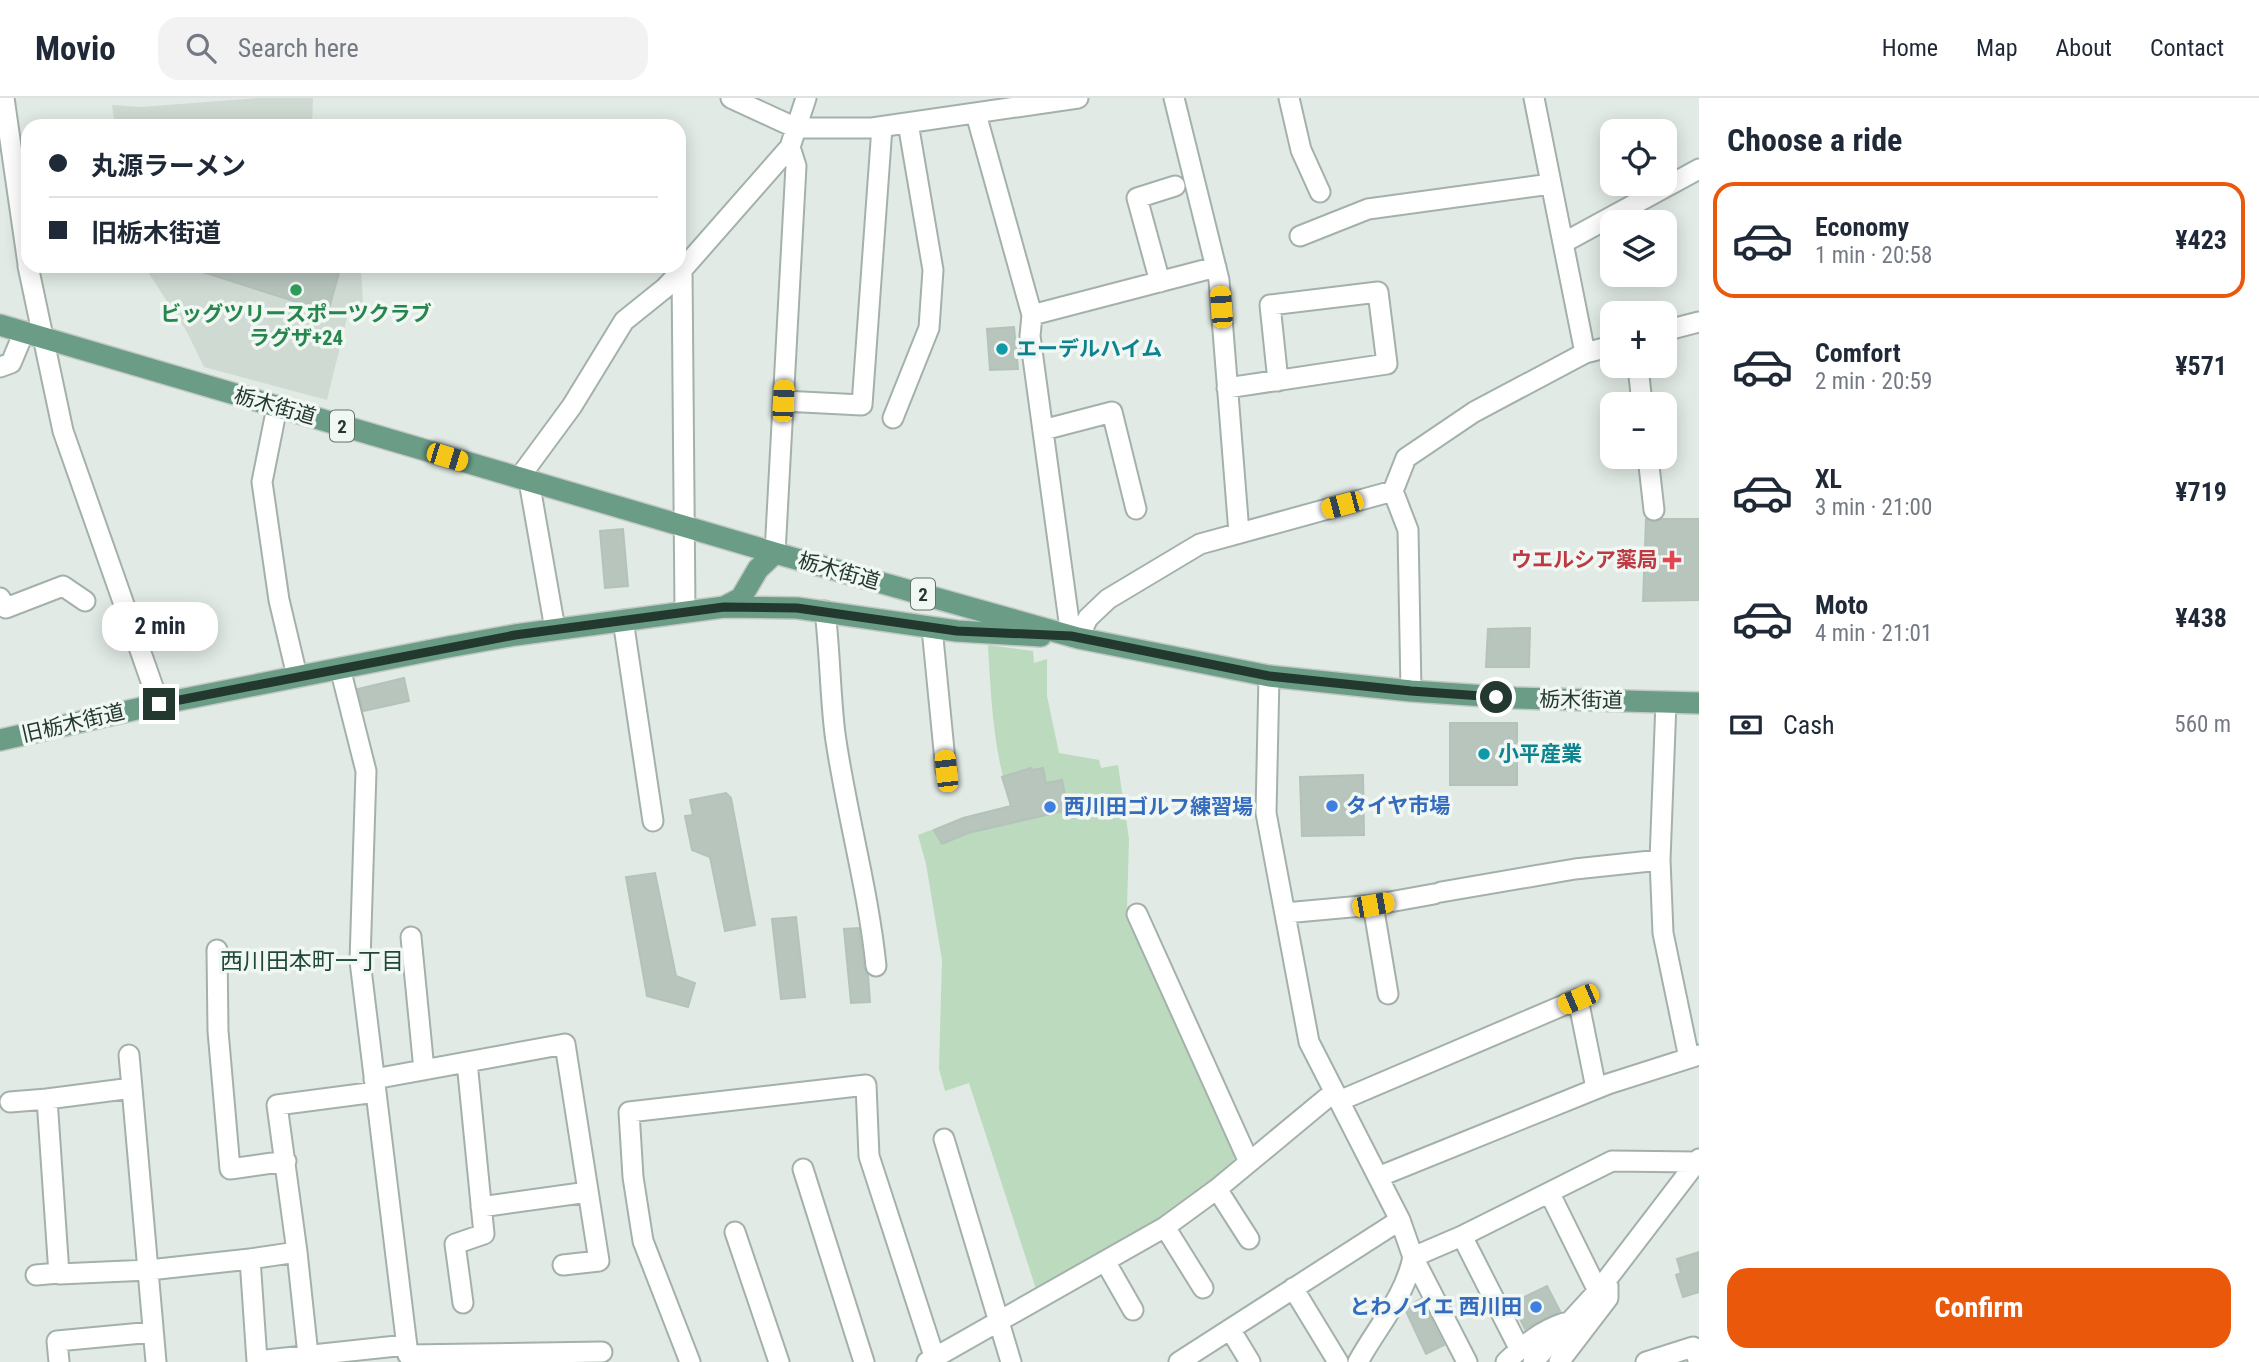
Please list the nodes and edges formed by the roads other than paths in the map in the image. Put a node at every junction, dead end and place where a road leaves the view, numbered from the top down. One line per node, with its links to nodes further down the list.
1 (4, 98): 16 (street)
2 (731, 98): 11 (street)
3 (806, 98): 11 (street)
4 (1078, 98): 8 (street)
5 (1174, 98): 20 (street)
6 (1289, 98): 15 (street)
7 (1534, 98): 13 (street)
8 (976, 114): 9 (street); 25 (street)
9 (908, 123): 10 (street); 37 (street)
10 (882, 127): 11 (street); 35 (street)
11 (793, 137): 19 (street); 35 (street)
12 (1699, 169): 18 (street)
13 (1551, 184): 17 (street); 18 (street)
14 (1175, 186): 24 (street)
15 (1320, 192)
16 (21, 216)
17 (1300, 236)
18 (1563, 243): 31 (street)
19 (686, 265)
20 (1216, 267): 24 (street); 34 (street)
21 (29, 273): 29 (street)
22 (679, 273): 40 (street)
23 (682, 273): 44 (street)
24 (1160, 282): 25 (street)
25 (1032, 315): 38 (street)
26 (1699, 322): 28 (street)
27 (0, 325): 29 (main road, 栃木街道 / 2)
28 (1677, 328)
29 (34, 335): 32 (street); 36 (main road, 栃木街道 / 2); 63 (street)
30 (1600, 349): 31 (street)
31 (1585, 353): 41 (street)
32 (0, 367)
33 (1279, 381): 33 (street); 34 (street)
34 (1227, 388): 45 (street)
35 (783, 401): 47 (street)
36 (276, 407): 40 (main road, 栃木街道 / 2); 58 (street)
37 (893, 418)
38 (1043, 430): 42 (street); 56 (street)
39 (1649, 469): 43 (street)
40 (524, 479): 44 (main road, 栃木街道 / 2); 55 (street)
41 (1394, 491): 45 (street); 60 (street)
42 (1136, 509)
43 (1654, 510)
44 (685, 525): 46 (main road, 栃木街道 / 2); 52 (street)
45 (1239, 533): 56 (street)
46 (733, 540): 47 (main road, 栃木街道 / 2); 50 (main road)
47 (775, 553): 50 (main road); 56 (main road, 栃木街道 / 2)
48 (0, 598): 49 (street)
49 (85, 601)
50 (733, 602): 51 (main road, 旧栃木街道); 52 (main road, 旧栃木街道); 54 (main road)
51 (825, 611): 54 (main road, 旧栃木街道); 73 (street)
52 (685, 612): 53 (main road, 旧栃木街道)
53 (623, 620): 55 (main road, 旧栃木街道); 66 (street)
54 (932, 628): 56 (main road, 旧栃木街道); 65 (street)
55 (555, 629): 57 (main road, 旧栃木街道)
56 (1074, 637): 59 (main road, 栃木街道 / 2)
57 (340, 668): 58 (main road, 旧栃木街道); 79 (street)
58 (297, 676): 63 (main road, 旧栃木街道)
59 (1269, 676): 60 (main road, 栃木街道 / 2); 69 (street)
60 (1411, 691): 61 (main road, 栃木街道 / 2)
61 (1666, 702): 62 (main road, 栃木街道 / 2); 67 (street)
62 (1699, 703)
63 (159, 704): 64 (main road, 旧栃木街道)
64 (0, 740)
65 (946, 771)
66 (653, 821)
67 (1660, 859): 68 (street); 76 (street)
68 (1373, 905): 69 (street); 74 (street)
69 (1285, 913): 82 (street)
70 (1137, 914): 88 (street)
71 (411, 937): 78 (street)
72 (216, 950): 87 (street)
73 (876, 965)
74 (1388, 994)
75 (129, 1055): 80 (street)
76 (1694, 1057): 81 (street)
77 (467, 1062): 78 (street); 92 (street); 94 (street)
78 (424, 1070): 79 (street)
79 (375, 1086): 87 (street); 116 (street)
80 (132, 1088): 83 (street); 105 (street)
81 (1596, 1088): 82 (street); 90 (street)
82 (1337, 1097): 88 (street); 90 (street)
83 (47, 1099): 84 (street); 106 (street)
84 (10, 1102)
85 (944, 1139): 113 (street)
86 (1698, 1160): 93 (street); 108 (street)
87 (286, 1161): 100 (street)
88 (1249, 1162): 91 (street)
89 (803, 1169): 125 (street)
90 (1378, 1177): 95 (street)
91 (1217, 1189): 96 (street); 99 (street)
92 (588, 1192): 94 (street); 104 (street)
93 (1550, 1194): 98 (street); 108 (street)
94 (481, 1207): 111 (street)
95 (1399, 1220): 101 (street); 110 (street)
96 (1165, 1227): 103 (street); 109 (street)
97 (735, 1232): 124 (street)
98 (1462, 1236): 101 (street); 119 (street)
99 (1249, 1239)
100 (297, 1252): 102 (street); 118 (street)
101 (1413, 1257): 130 (street); 131 (street)
102 (250, 1259): 105 (street); 118 (street)
103 (1105, 1261): 112 (street); 113 (street)
104 (563, 1265)
105 (149, 1270): 106 (street); 115 (street)
106 (59, 1273): 107 (street)
107 (37, 1275)
108 (1603, 1284): 119 (street); 132 (street)
109 (1203, 1288)
110 (1293, 1289): 114 (street); 129 (street)
111 (463, 1303)
112 (1133, 1310)
113 (999, 1321): 120 (street); 126 (street)
114 (1230, 1329): 127 (street); 128 (street)
115 (153, 1332): 121 (street); 122 (street)
116 (406, 1345): 117 (street); 118 (street)
117 (602, 1352)
118 (308, 1355)
119 (1520, 1358)
120 (931, 1361): 123 (street)
121 (59, 1362)
122 (156, 1362)
123 (690, 1362)
124 (779, 1362)
125 (864, 1362)
126 (1011, 1362)
127 (1179, 1362)
128 (1250, 1362)
129 (1338, 1362)
130 (1358, 1362)
131 (1467, 1362)
132 (1559, 1362)
133 (1646, 1362): 134 (street)
134 (1699, 1362)

